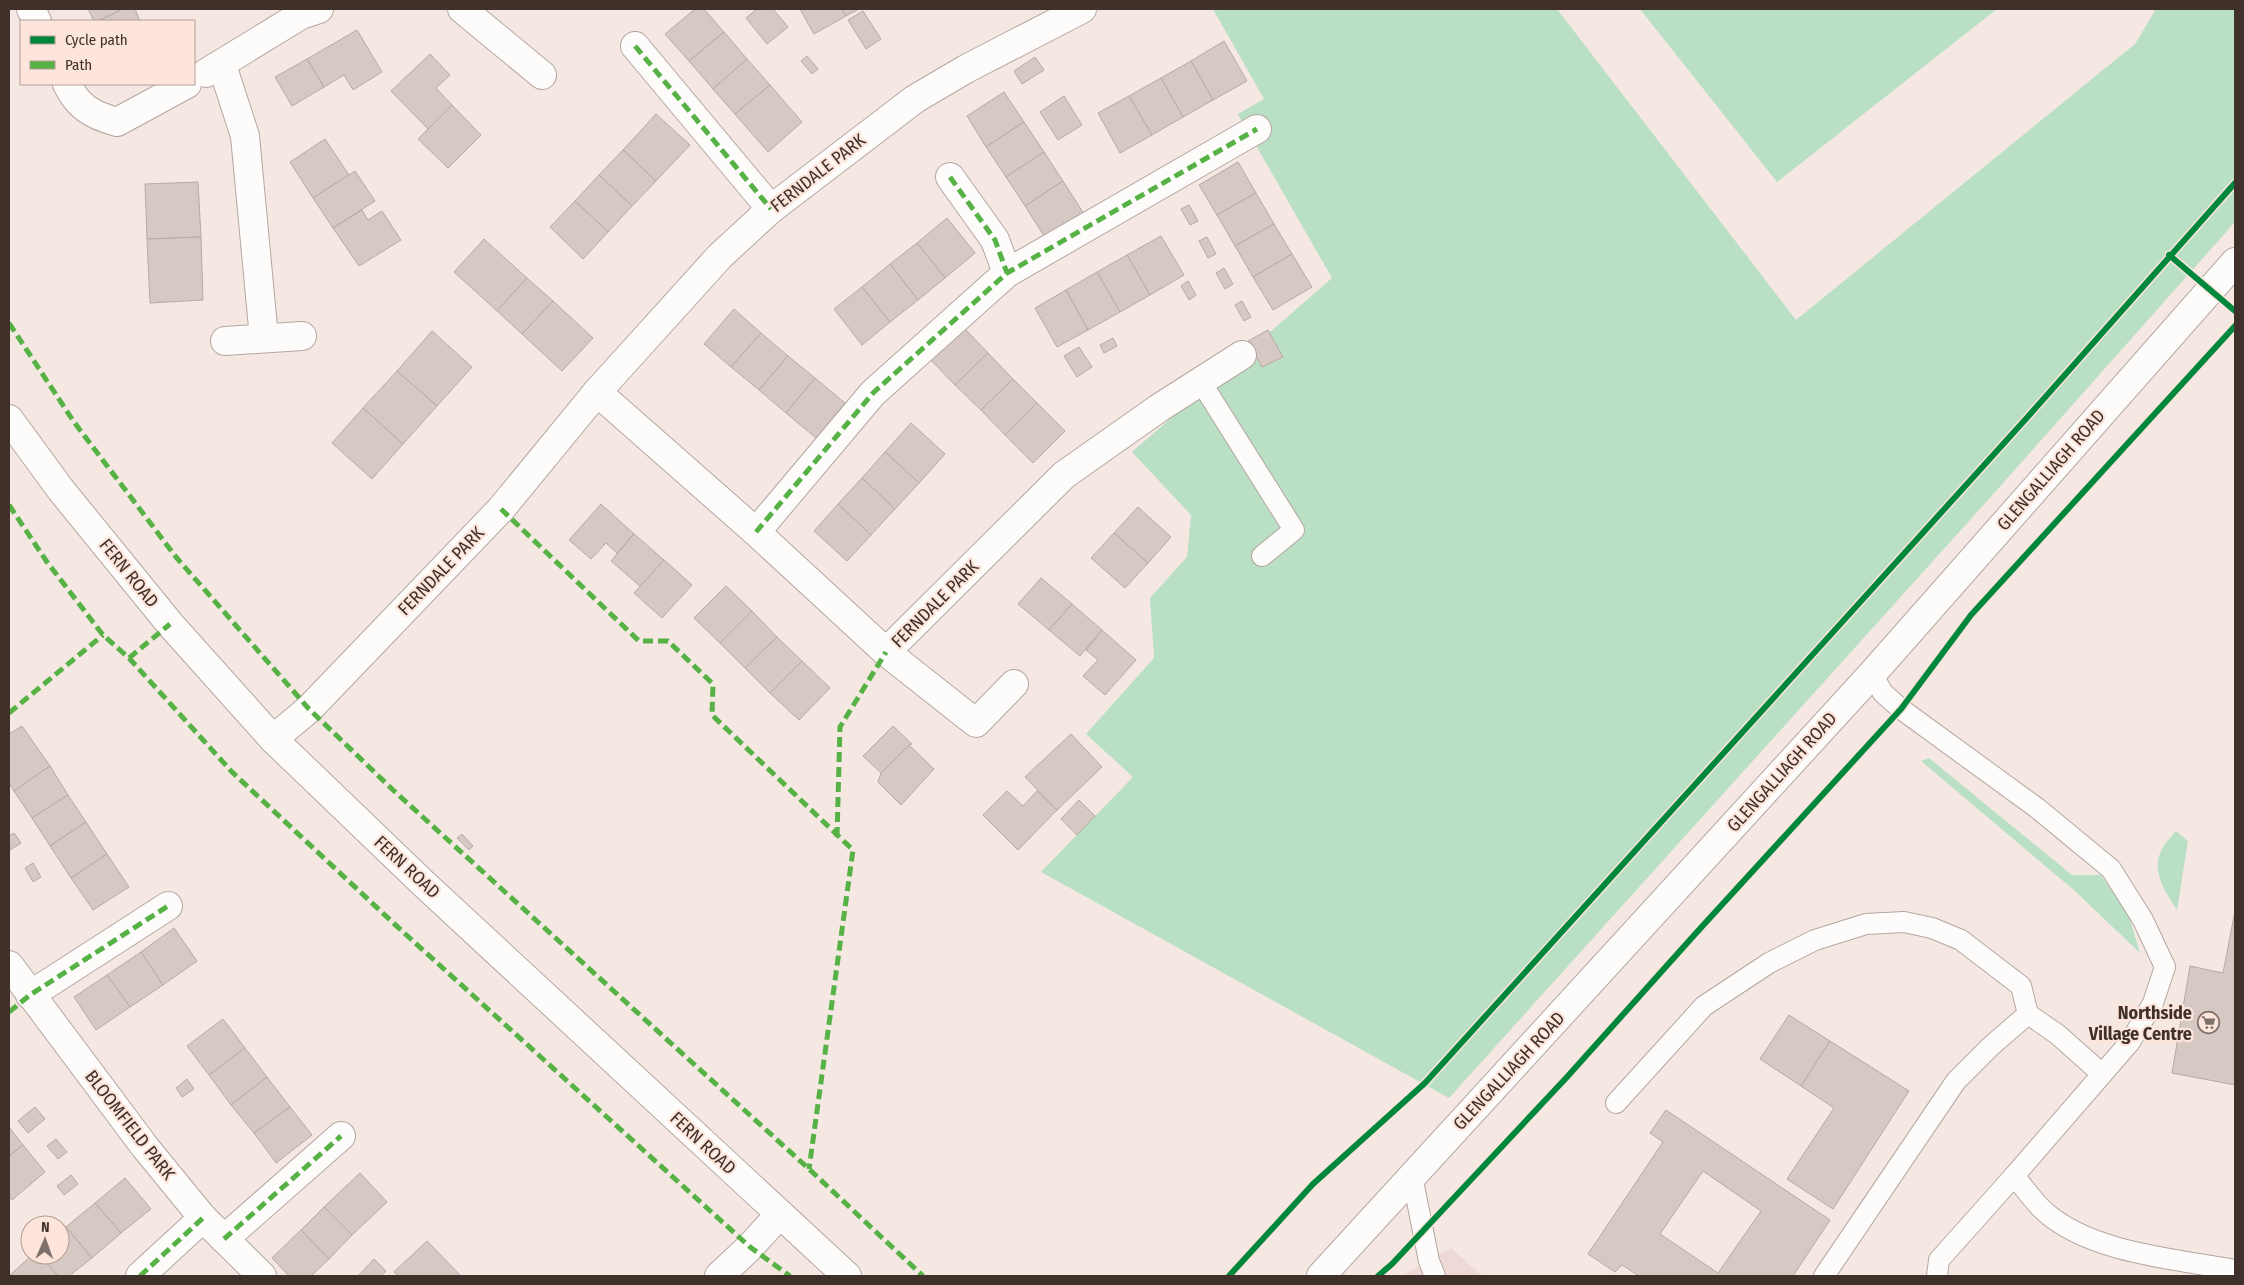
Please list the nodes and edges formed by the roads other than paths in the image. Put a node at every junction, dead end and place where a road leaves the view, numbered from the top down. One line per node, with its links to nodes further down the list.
1 (319, 9): 5 (street)
2 (462, 9): 6 (street)
3 (1082, 9): 12 (street, FERNDALE PARK)
4 (635, 46): 12 (street)
5 (222, 65): 7 (street); 16 (street)
6 (542, 75)
7 (195, 79)
8 (68, 85): 9 (street)
9 (185, 85)
10 (1258, 129): 14 (street)
11 (950, 177): 14 (street)
12 (771, 210): 20 (street, FERNDALE PARK)
13 (2235, 262): 25 (street, GLENGALLIAGH ROAD)
14 (1007, 273): 22 (street)
15 (302, 336): 16 (street)
16 (264, 338): 17 (street)
17 (224, 341)
18 (1242, 355): 19 (street, FERNDALE PARK)
19 (1201, 382): 23 (lane); 24 (street, FERNDALE PARK)
20 (597, 392): 22 (street, FERNDALE PARK); 27 (street, FERNDALE PARK)
21 (9, 419): 27 (street, FERN ROAD)
22 (756, 532): 24 (street, FERNDALE PARK)
23 (1262, 556)
24 (886, 652): 26 (street)
25 (1872, 674): 32 (lane); 35 (street, GLENGALLIAGH ROAD)
26 (1014, 684)
27 (273, 740): 37 (street, FERN ROAD)
28 (168, 906): 30 (street)
29 (9, 965): 30 (street, BLOOMFIELD PARK)
30 (30, 995): 38 (street, BLOOMFIELD PARK)
31 (2028, 1014): 32 (lane); 33 (lane); 47 (lane)
32 (2102, 1074): 36 (lane)
33 (1616, 1103)
34 (340, 1136): 39 (street)
35 (1412, 1176): 45 (street, GLENGALLIAGH ROAD); 46 (lane)
36 (2014, 1176): 40 (lane); 48 (lane)
37 (780, 1214): 43 (street); 44 (street, FERN ROAD)
38 (203, 1218): 39 (street, BLOOMFIELD PARK); 41 (street)
39 (224, 1239): 42 (street, BLOOMFIELD PARK)
40 (2235, 1270)
41 (140, 1276)
42 (262, 1276)
43 (718, 1276)
44 (847, 1276)
45 (1321, 1276)
46 (1434, 1276)
47 (1824, 1276)
48 (1936, 1276)

